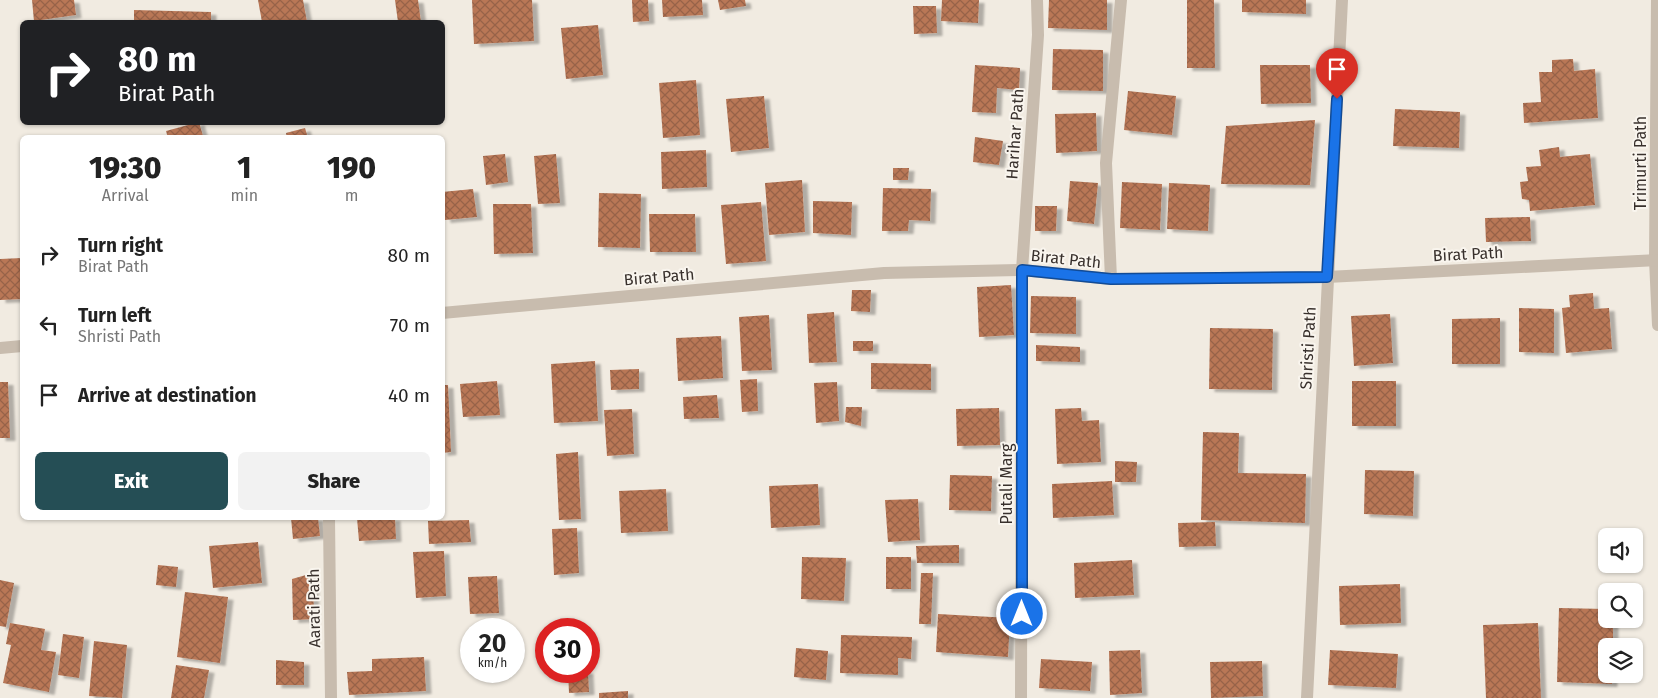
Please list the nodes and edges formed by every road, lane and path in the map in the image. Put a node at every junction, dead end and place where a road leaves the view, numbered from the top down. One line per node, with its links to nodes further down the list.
1 (1037, 0): 6 (street, Harihar Path)
2 (1121, 0): 8 (street)
3 (1342, 0): 7 (street, Shristi Path)
4 (1657, 0): 5 (street, Trimurti Path)
5 (1657, 260): 7 (street, Birat Path); 10 (street, Trimurti Path)
6 (1022, 270): 8 (street, Birat Path); 9 (street, Birat Path); 15 (street, Putali Marg)
7 (1327, 277): 8 (street, Birat Path); 16 (street, Shristi Path)
8 (1111, 279)
9 (445, 313)
10 (1658, 325)
11 (20, 346): 12 (street)
12 (0, 348)
13 (329, 520): 14 (street, Aarati Path)
14 (331, 698)
15 (1021, 698)
16 (1306, 698)

